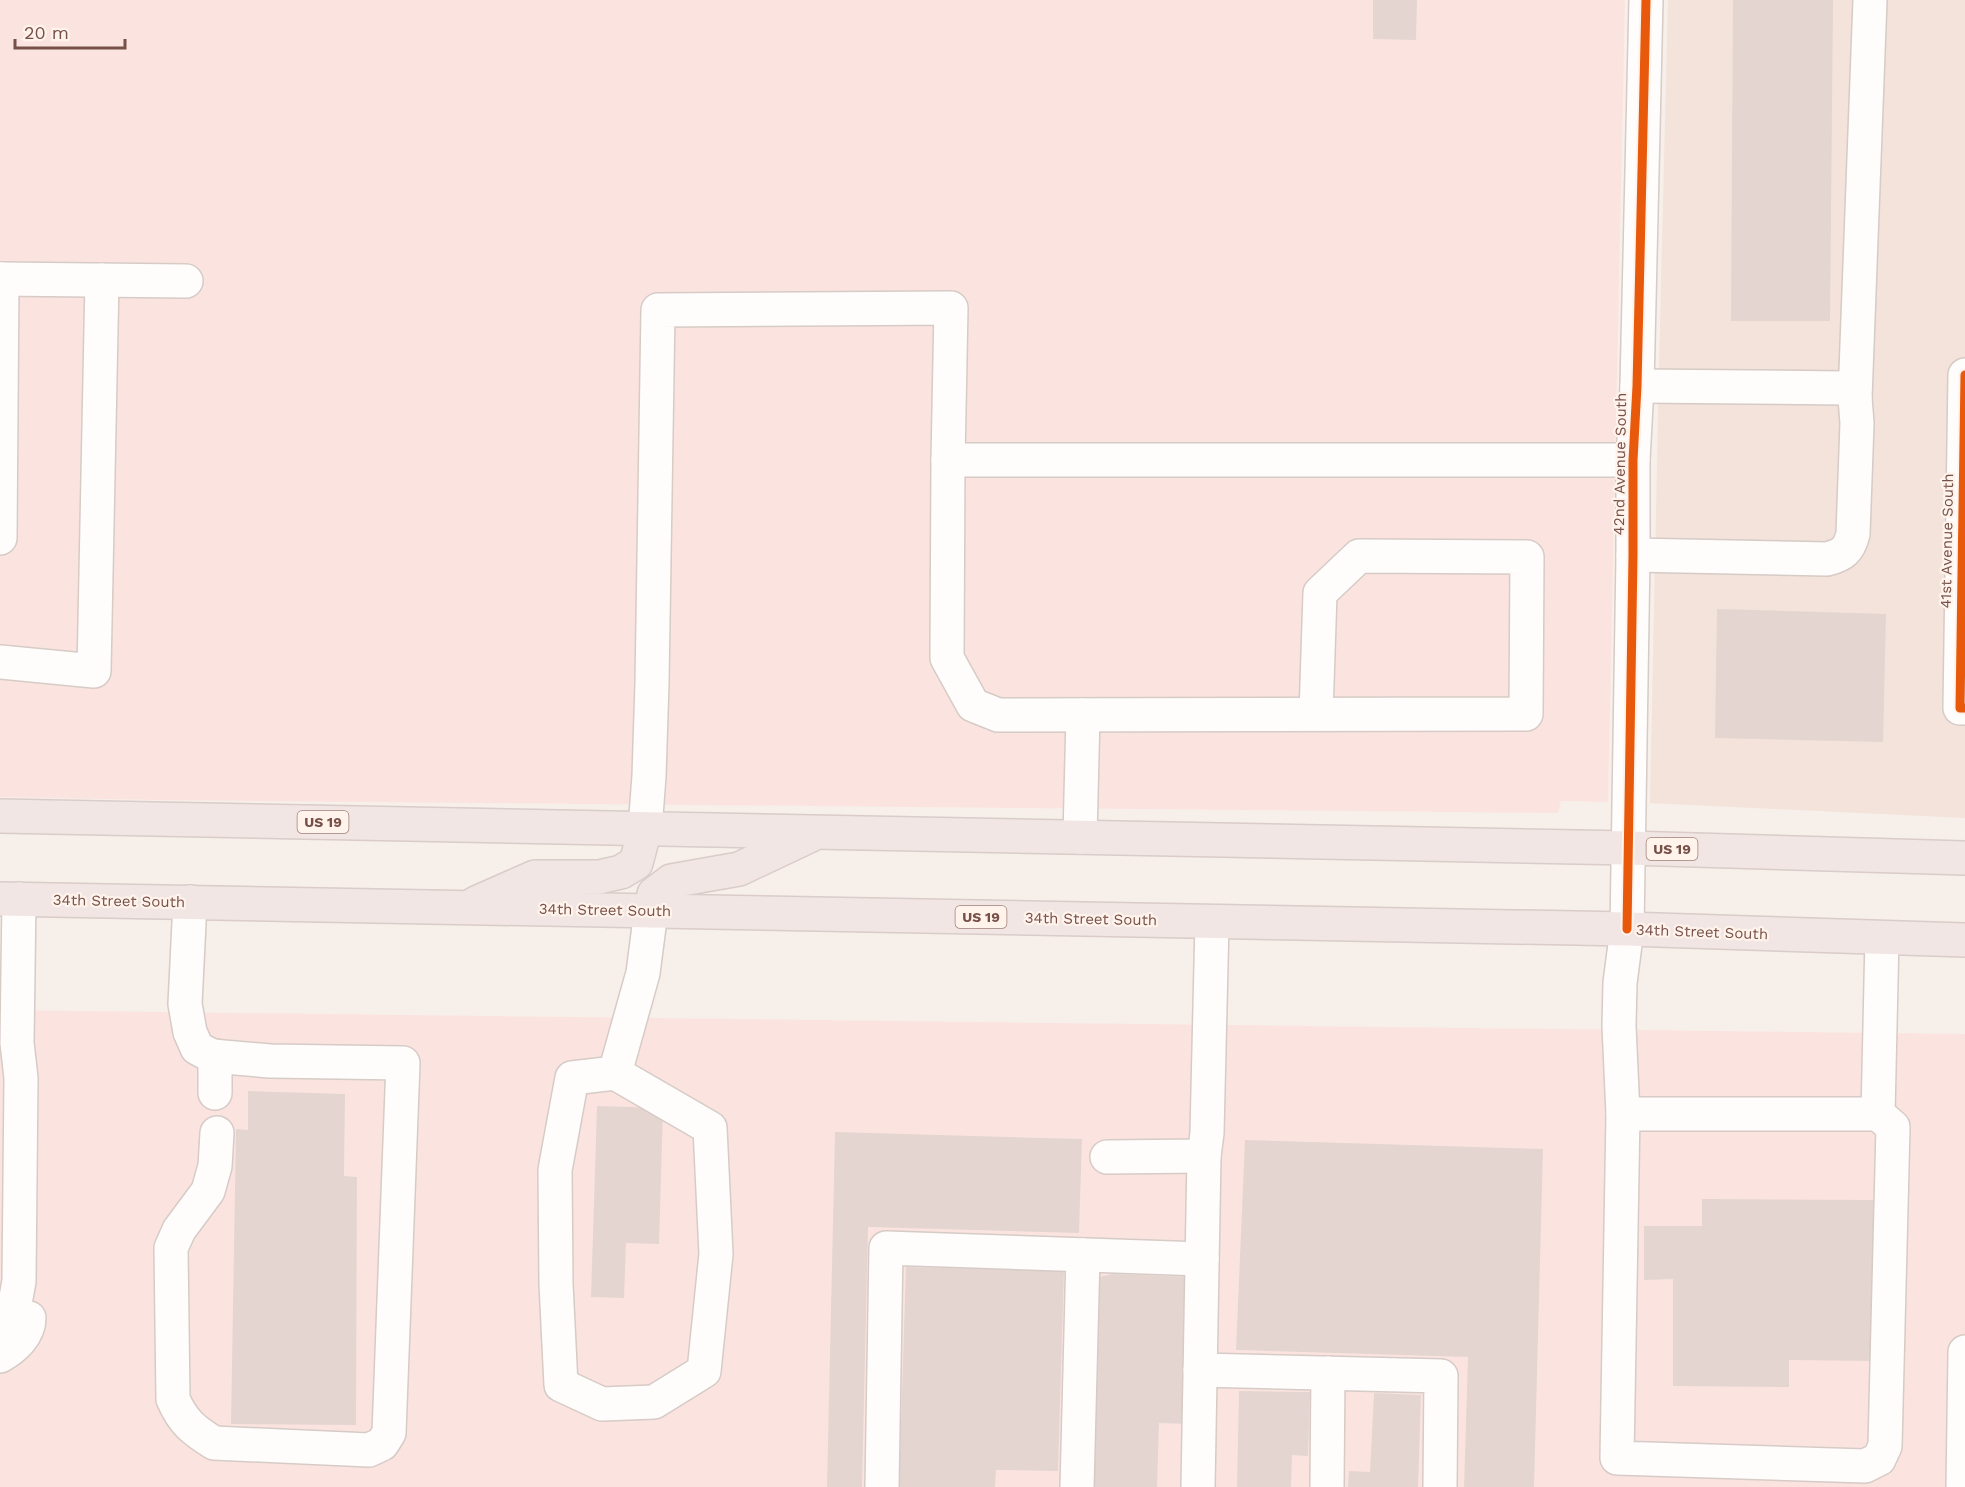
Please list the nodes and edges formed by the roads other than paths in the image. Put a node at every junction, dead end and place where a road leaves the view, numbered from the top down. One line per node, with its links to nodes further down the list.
1 (1646, 0): 8 (street, 42nd Avenue South)
2 (1870, 0): 9 (street)
3 (1, 279): 4 (street); 6 (street)
4 (102, 280): 5 (street); 14 (street)
5 (186, 281)
6 (1, 359): 12 (street)
7 (1965, 375): 15 (street, 41st Avenue South)
8 (1637, 387): 9 (street); 11 (street, 42nd Avenue South)
9 (1855, 398): 13 (street)
10 (948, 460): 11 (street); 17 (street); 19 (street)
11 (1633, 460): 13 (street, 42nd Avenue South)
12 (0, 538)
13 (1634, 555): 22 (street, 42nd Avenue South)
14 (0, 662)
15 (1962, 708)
16 (1316, 714): 16 (street); 17 (street)
17 (1083, 715): 21 (street)
18 (0, 816): 19 (highway, US 19)
19 (645, 829): 20 (highway, US 19); 26 (highway)
20 (818, 832): 21 (highway, US 19); 27 (highway)
21 (1080, 837): 22 (highway, US 19)
22 (1628, 848): 23 (highway, US 19); 29 (street, 42nd Avenue South)
23 (1965, 858)
24 (10, 899): 25 (highway, 34th Street South / US 19); 32 (street)
25 (190, 902): 26 (highway, 34th Street South / US 19); 33 (street)
26 (466, 908): 27 (highway, 34th Street South / US 19)
27 (651, 911): 28 (highway, 34th Street South / US 19); 34 (street)
28 (1212, 922): 29 (highway, 34th Street South / US 19); 39 (street)
29 (1627, 929): 30 (highway, 34th Street South / US 19); 36 (street, 42nd Avenue South)
30 (1882, 938): 31 (highway, 34th Street South / US 19); 37 (street)
31 (1965, 940)
32 (8, 1042): 43 (street); 45 (street)
33 (215, 1056): 35 (street); 38 (street)
34 (615, 1072): 34 (street)
35 (215, 1093)
36 (1623, 1114): 37 (street); 37 (street, 42nd Avenue South)
37 (1878, 1114)
38 (217, 1133)
39 (1204, 1156): 40 (street); 42 (street)
40 (1107, 1157)
41 (1083, 1255): 42 (street); 48 (street); 49 (street)
42 (1202, 1259): 46 (street)
43 (0, 1331)
44 (1965, 1352): 53 (street)
45 (0, 1356)
46 (1200, 1370): 47 (street); 50 (street)
47 (1328, 1373): 51 (street); 52 (street)
48 (882, 1487)
49 (1077, 1487)
50 (1198, 1487)
51 (1327, 1487)
52 (1440, 1487)
53 (1963, 1487)

